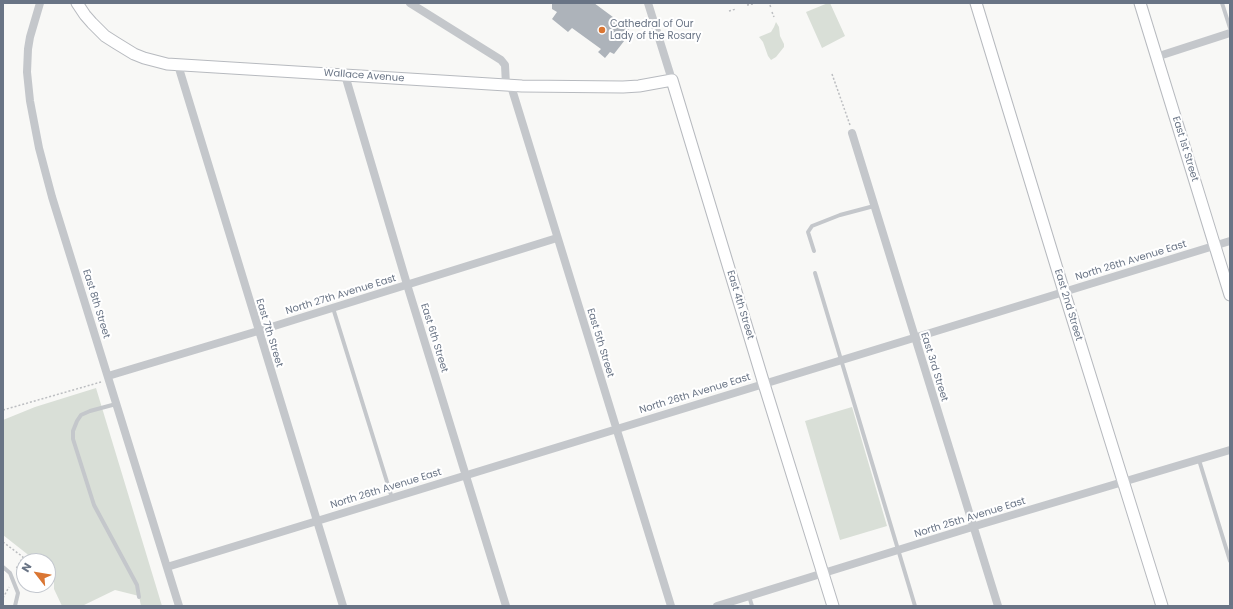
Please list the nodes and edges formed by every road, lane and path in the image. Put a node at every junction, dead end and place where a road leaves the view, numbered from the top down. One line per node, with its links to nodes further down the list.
1 (40, 3): 38 (street, East 8th Street)
2 (78, 3): 19 (main road, Wallace Avenue)
3 (410, 3): 23 (street, East 5th Street)
4 (648, 3): 22 (street, East 4th Street)
5 (976, 3): 32 (main road, East 2nd Street)
6 (1140, 3): 18 (main road, East 1st Street)
7 (1222, 3): 16 (lane)
8 (753, 4): 10 (path)
9 (770, 5): 11 (path)
10 (747, 6)
11 (771, 8)
12 (736, 9): 13 (path)
13 (728, 11)
14 (772, 12): 15 (path)
15 (774, 17)
16 (1230, 28)
17 (1230, 33): 18 (street)
18 (1156, 57): 28 (main road, East 1st Street)
19 (178, 65): 21 (main road, Wallace Avenue); 35 (street, East 7th Street)
20 (832, 74): 24 (path)
21 (345, 75): 23 (main road, Wallace Avenue); 31 (street, East 6th Street)
22 (672, 80): 23 (main road, Wallace Avenue); 39 (main road, East 4th Street)
23 (508, 85): 26 (street, East 5th Street)
24 (852, 133): 25 (street, East 3rd Street)
25 (874, 206): 29 (lane); 36 (street, East 3rd Street)
26 (557, 238): 31 (street, North 27th Avenue East); 42 (street, East 5th Street)
27 (1230, 241): 28 (street, North 26th Avenue East)
28 (1214, 245): 32 (street, North 26th Avenue East); 33 (main road, East 1st Street)
29 (814, 251)
30 (815, 273): 37 (lane)
31 (407, 284): 34 (street, North 27th Avenue East); 45 (street, East 6th Street)
32 (1064, 292): 36 (street, North 26th Avenue East); 46 (main road, East 2nd Street)
33 (1230, 295)
34 (333, 308): 35 (street, North 27th Avenue East); 47 (lane)
35 (258, 331): 38 (street, North 27th Avenue East); 48 (street, East 7th Street)
36 (915, 337): 37 (street, North 26th Avenue East); 49 (street, East 3rd Street)
37 (840, 360): 39 (street, North 26th Avenue East); 51 (lane)
38 (108, 378): 40 (street, East 8th Street); 41 (path)
39 (764, 384): 42 (street, North 26th Avenue East); 56 (main road, East 4th Street)
40 (116, 404): 55 (street, East 8th Street); 58 (lane)
41 (3, 410)
42 (616, 429): 45 (street, North 26th Avenue East); 63 (street, East 5th Street)
43 (1230, 450): 44 (street, North 25th Avenue East)
44 (1198, 460): 46 (street, North 25th Avenue East); 53 (lane)
45 (466, 475): 47 (street, North 26th Avenue East); 62 (street, East 6th Street)
46 (1123, 482): 49 (street, North 25th Avenue East); 69 (main road, East 2nd Street)
47 (392, 498): 48 (street, North 26th Avenue East)
48 (317, 521): 55 (street, North 26th Avenue East); 61 (street, East 7th Street)
49 (973, 527): 51 (street, North 25th Avenue East); 68 (street, East 3rd Street)
50 (3, 542): 52 (path)
51 (898, 550): 56 (street, North 25th Avenue East); 67 (lane)
52 (18, 553)
53 (1230, 561)
54 (3, 567): 59 (lane)
55 (167, 567): 60 (street, East 8th Street)
56 (823, 573): 57 (street, North 25th Avenue East); 66 (main road, East 4th Street)
57 (749, 596): 64 (street, North 25th Avenue East); 65 (lane)
58 (139, 597)
59 (15, 606)
60 (179, 606)
61 (343, 606)
62 (506, 606)
63 (670, 606)
64 (717, 606)
65 (752, 606)
66 (833, 606)
67 (915, 606)
68 (998, 606)
69 (1162, 606)

